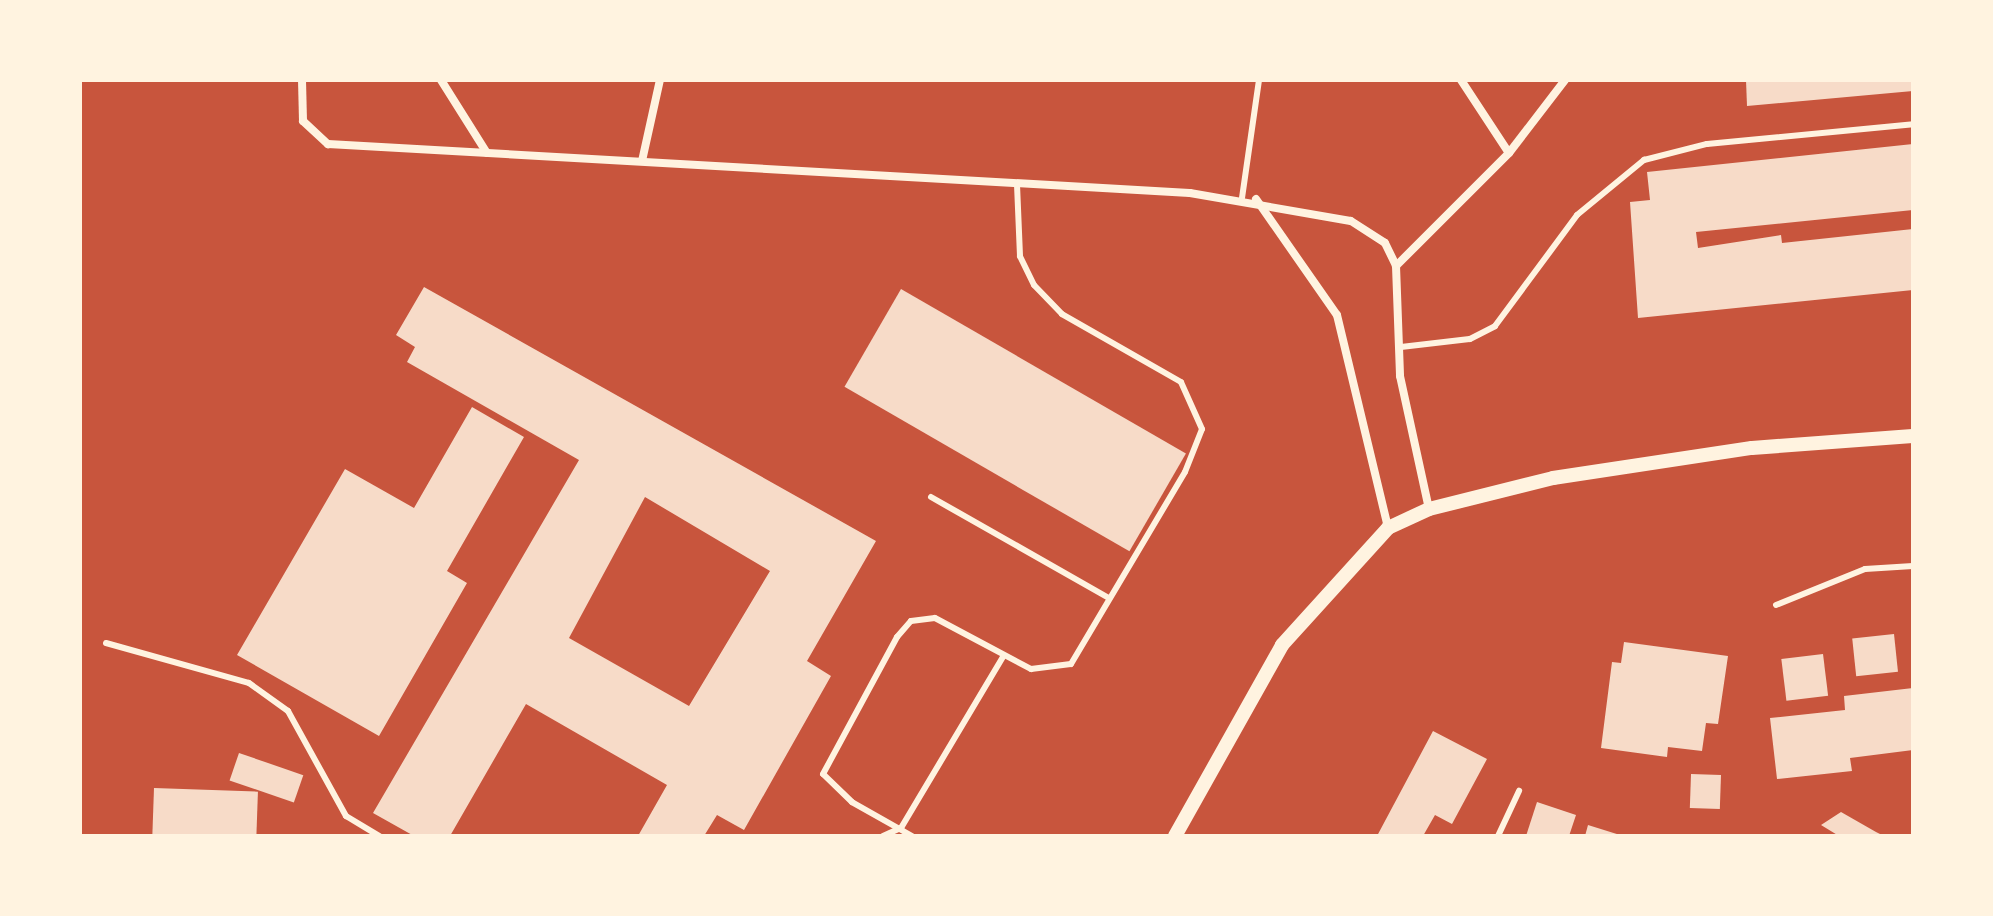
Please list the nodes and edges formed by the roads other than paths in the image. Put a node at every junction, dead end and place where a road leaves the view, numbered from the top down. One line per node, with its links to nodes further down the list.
1 (302, 80): 8 (street)
2 (441, 80): 8 (street)
3 (660, 80): 10 (street)
4 (1259, 80): 12 (lane)
5 (1461, 80): 9 (street)
6 (1565, 80): 9 (street)
7 (1913, 124): 15 (lane)
8 (487, 153): 10 (street)
9 (1509, 153): 14 (street)
10 (642, 161): 11 (street)
11 (1017, 184): 12 (street); 21 (lane)
12 (1242, 198): 13 (street)
13 (1256, 199): 14 (street); 19 (street)
14 (1396, 266): 15 (street)
15 (1401, 347): 18 (street)
16 (1913, 436): 18 (street)
17 (931, 497): 21 (lane)
18 (1429, 509): 19 (street)
19 (1388, 528): 30 (street)
20 (1913, 566): 22 (lane)
21 (1109, 598): 24 (lane)
22 (1776, 605)
23 (106, 643): 27 (lane)
24 (1003, 657): 26 (lane); 26 (lane)
25 (1519, 791): 31 (lane)
26 (901, 828): 28 (lane); 29 (lane)
27 (379, 836)
28 (883, 836)
29 (912, 836)
30 (1175, 836)
31 (1498, 836)

